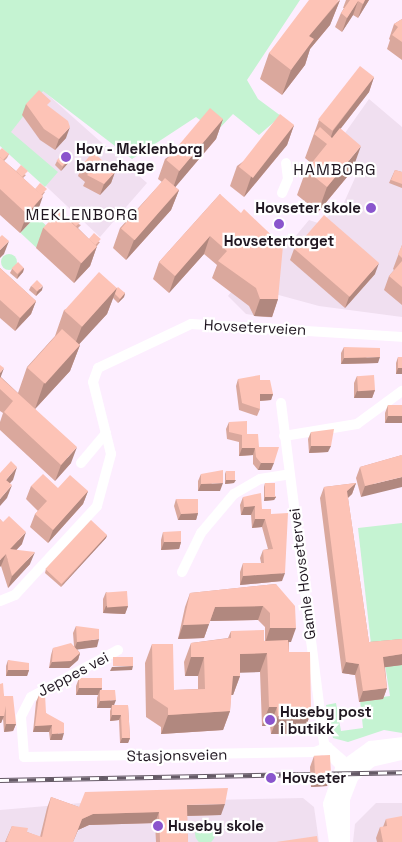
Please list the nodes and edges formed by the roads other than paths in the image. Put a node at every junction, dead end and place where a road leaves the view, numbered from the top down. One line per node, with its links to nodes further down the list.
1 (286, 163): 2 (street)
2 (282, 194)
3 (402, 337): 6 (street, Hovseterveien)
4 (402, 390): 7 (street)
5 (281, 403): 7 (street, Gamle Hovsetervei)
6 (106, 434): 8 (street); 11 (street, Hovseterveien)
7 (284, 436): 9 (street, Gamle Hovsetervei)
8 (81, 463)
9 (290, 474): 10 (street); 14 (street, Gamle Hovsetervei)
10 (182, 572)
11 (0, 600)
12 (118, 650): 16 (street, Jeppes vei)
13 (402, 744): 17 (street)
14 (326, 747): 16 (street, Stasjonsveien); 17 (street)
15 (402, 753): 17 (street)
16 (24, 757)
17 (349, 766): 18 (street)
18 (337, 799): 19 (street); 20 (street)
19 (336, 842)
20 (343, 842)

